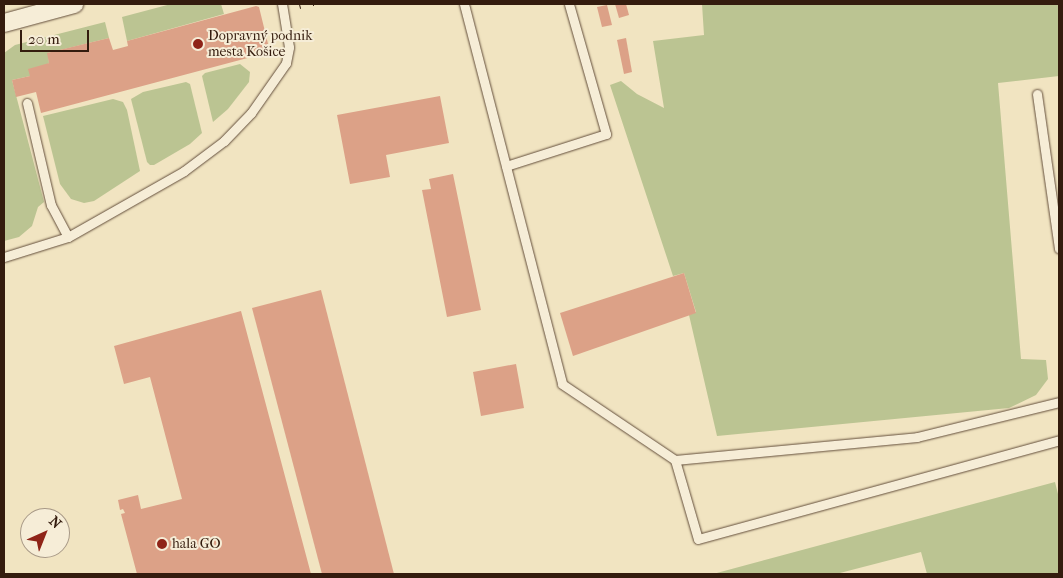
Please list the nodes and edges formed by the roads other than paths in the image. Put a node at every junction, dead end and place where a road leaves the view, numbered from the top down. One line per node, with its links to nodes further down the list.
1 (71, 4): 5 (street)
2 (282, 4): 9 (lane)
3 (464, 4): 8 (lane)
4 (569, 4): 8 (lane)
5 (4, 23)
6 (1037, 94): 10 (lane)
7 (27, 103): 9 (lane)
8 (506, 166): 14 (lane)
9 (68, 237): 11 (lane)
10 (1059, 248)
11 (4, 257)
12 (1059, 402): 14 (lane)
13 (1059, 440): 14 (lane)
14 (675, 460)

